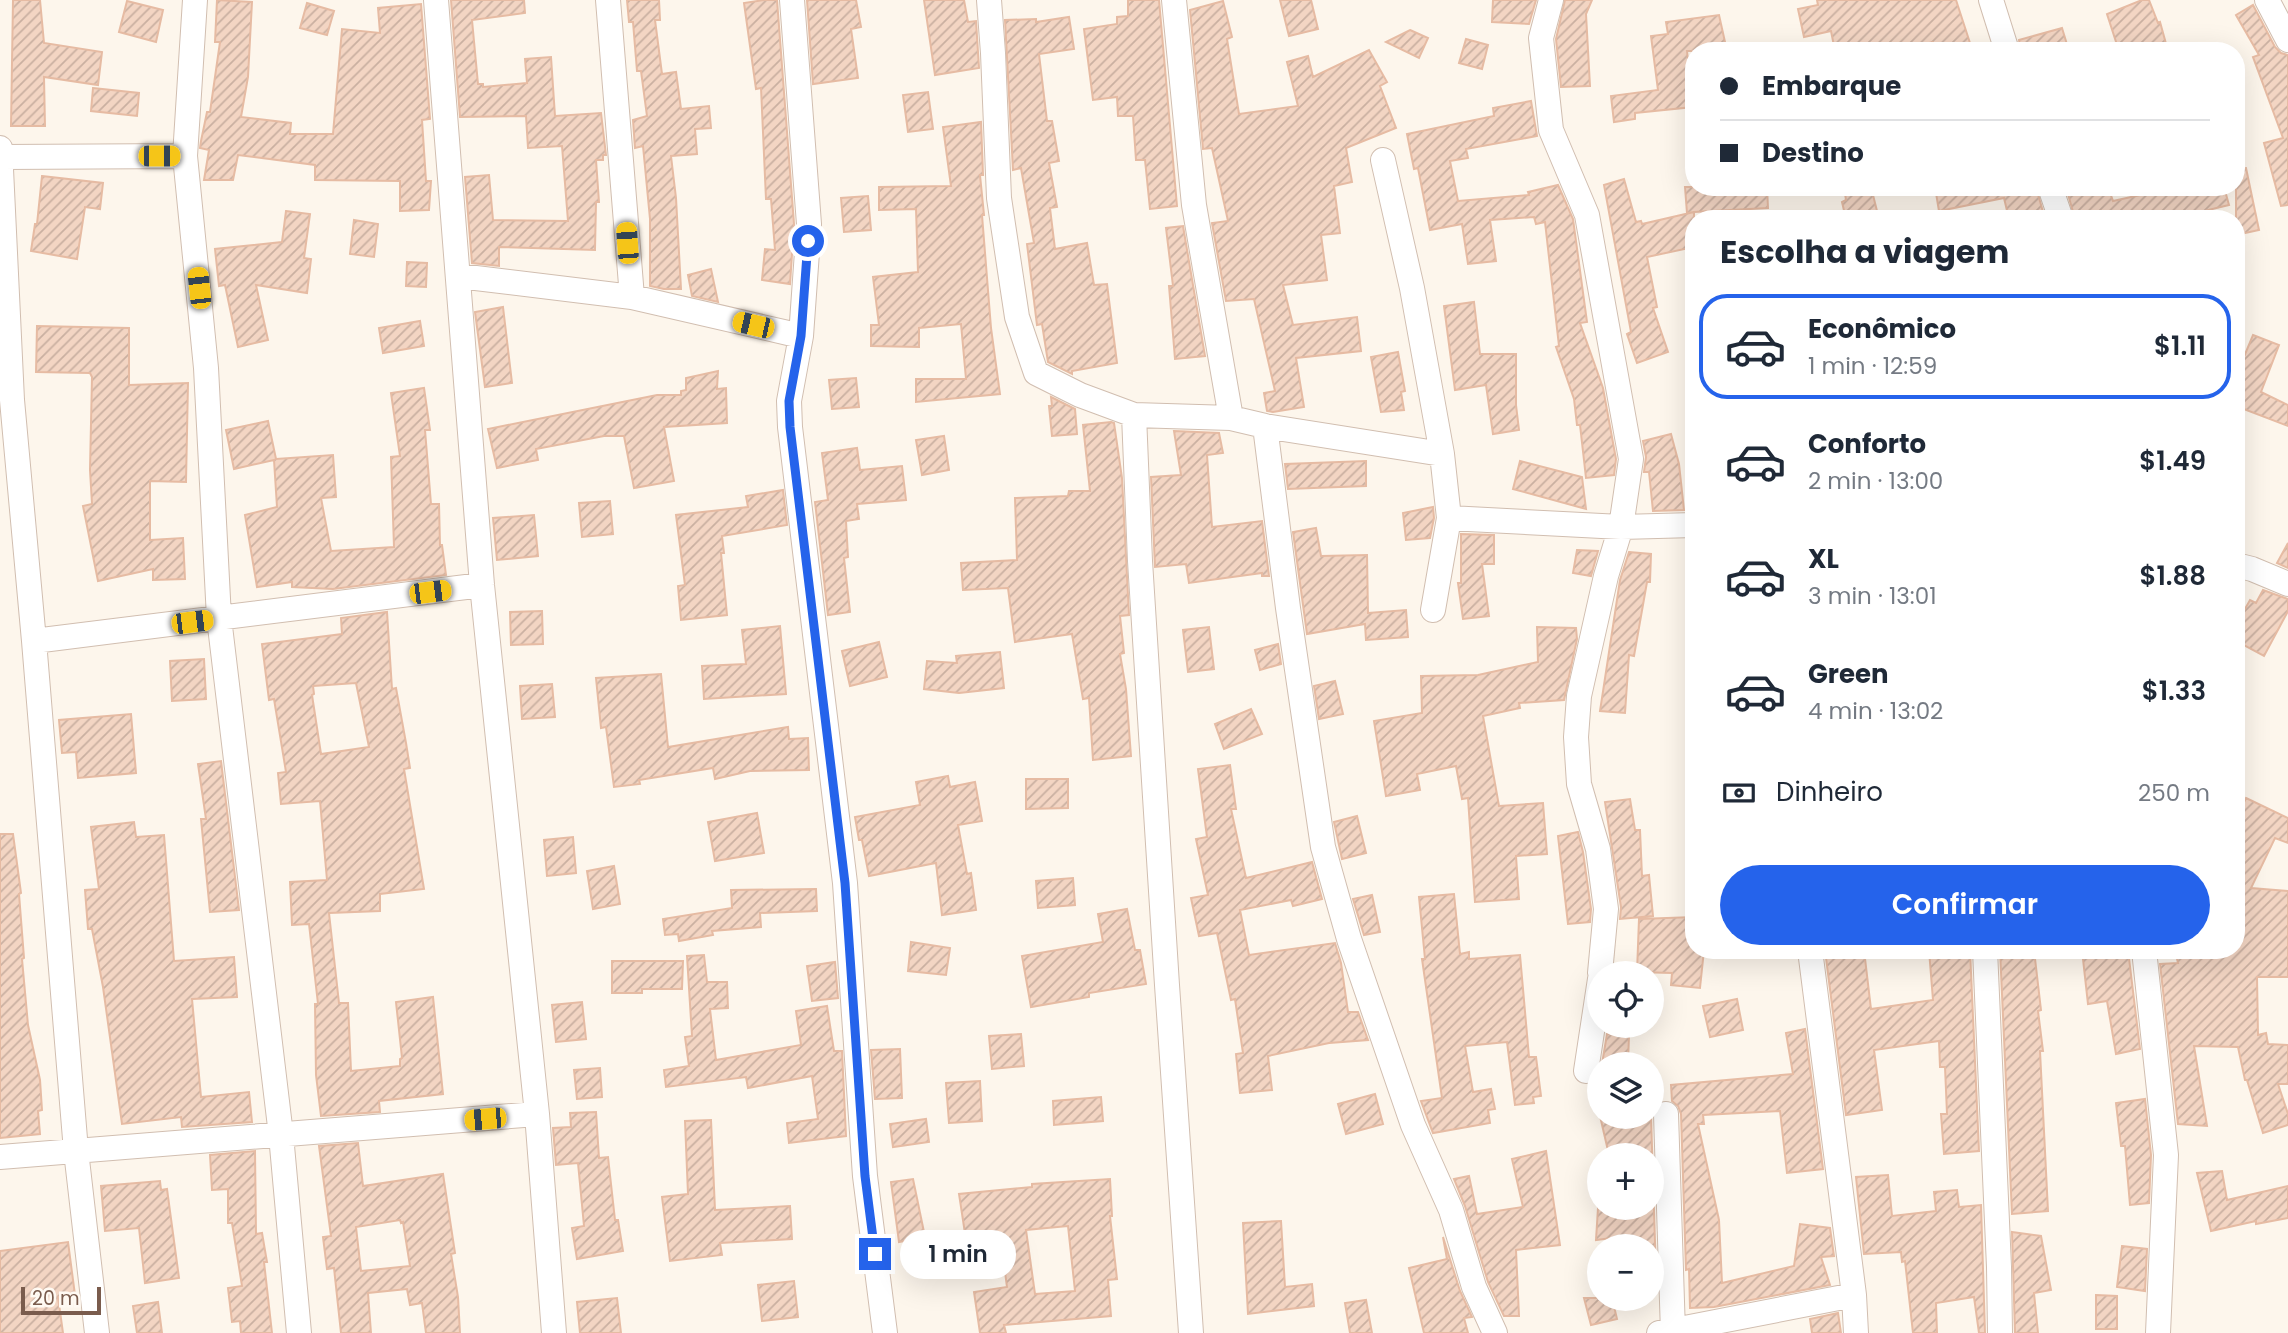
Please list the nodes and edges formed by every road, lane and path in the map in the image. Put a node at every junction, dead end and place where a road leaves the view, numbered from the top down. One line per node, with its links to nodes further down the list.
1 (195, 0): 13 (street)
2 (436, 0): 15 (street)
3 (608, 0): 16 (street)
4 (792, 0): 17 (street)
5 (989, 0): 18 (street)
6 (1174, 0): 19 (street)
7 (1551, 0): 24 (street)
8 (1991, 0): 11 (street)
9 (2267, 0): 10 (street)
10 (2288, 40)
11 (2004, 42)
12 (1, 153): 13 (street); 30 (street)
13 (186, 156): 29 (street)
14 (1382, 160): 21 (street)
15 (459, 276): 16 (street); 27 (street)
16 (632, 297): 17 (street)
17 (801, 336): 47 (street)
18 (1134, 415): 19 (street); 48 (street)
19 (1231, 418): 20 (street)
20 (1265, 426): 21 (street); 49 (street)
21 (1442, 454): 22 (street)
22 (1448, 518): 24 (street); 28 (street)
23 (1685, 525): 24 (street)
24 (1621, 527): 34 (street)
25 (2245, 567): 26 (street)
26 (2288, 584)
27 (482, 585): 29 (street); 37 (street)
28 (1433, 610)
29 (219, 618): 30 (street); 39 (street)
30 (34, 641): 40 (street)
31 (1811, 959): 42 (street)
32 (1985, 959): 51 (street)
33 (2145, 959): 52 (street)
34 (1601, 961)
35 (1591, 1038): 36 (street)
36 (1586, 1071)
37 (537, 1114): 39 (street); 46 (street)
38 (1666, 1114): 43 (street)
39 (281, 1135): 40 (street); 45 (street)
40 (76, 1152): 41 (street); 44 (street)
41 (0, 1157)
42 (1854, 1295): 43 (street); 50 (street)
43 (1668, 1332)
44 (97, 1333)
45 (299, 1333)
46 (554, 1333)
47 (885, 1333)
48 (1191, 1333)
49 (1495, 1333)
50 (1856, 1333)
51 (2000, 1333)
52 (2158, 1333)

